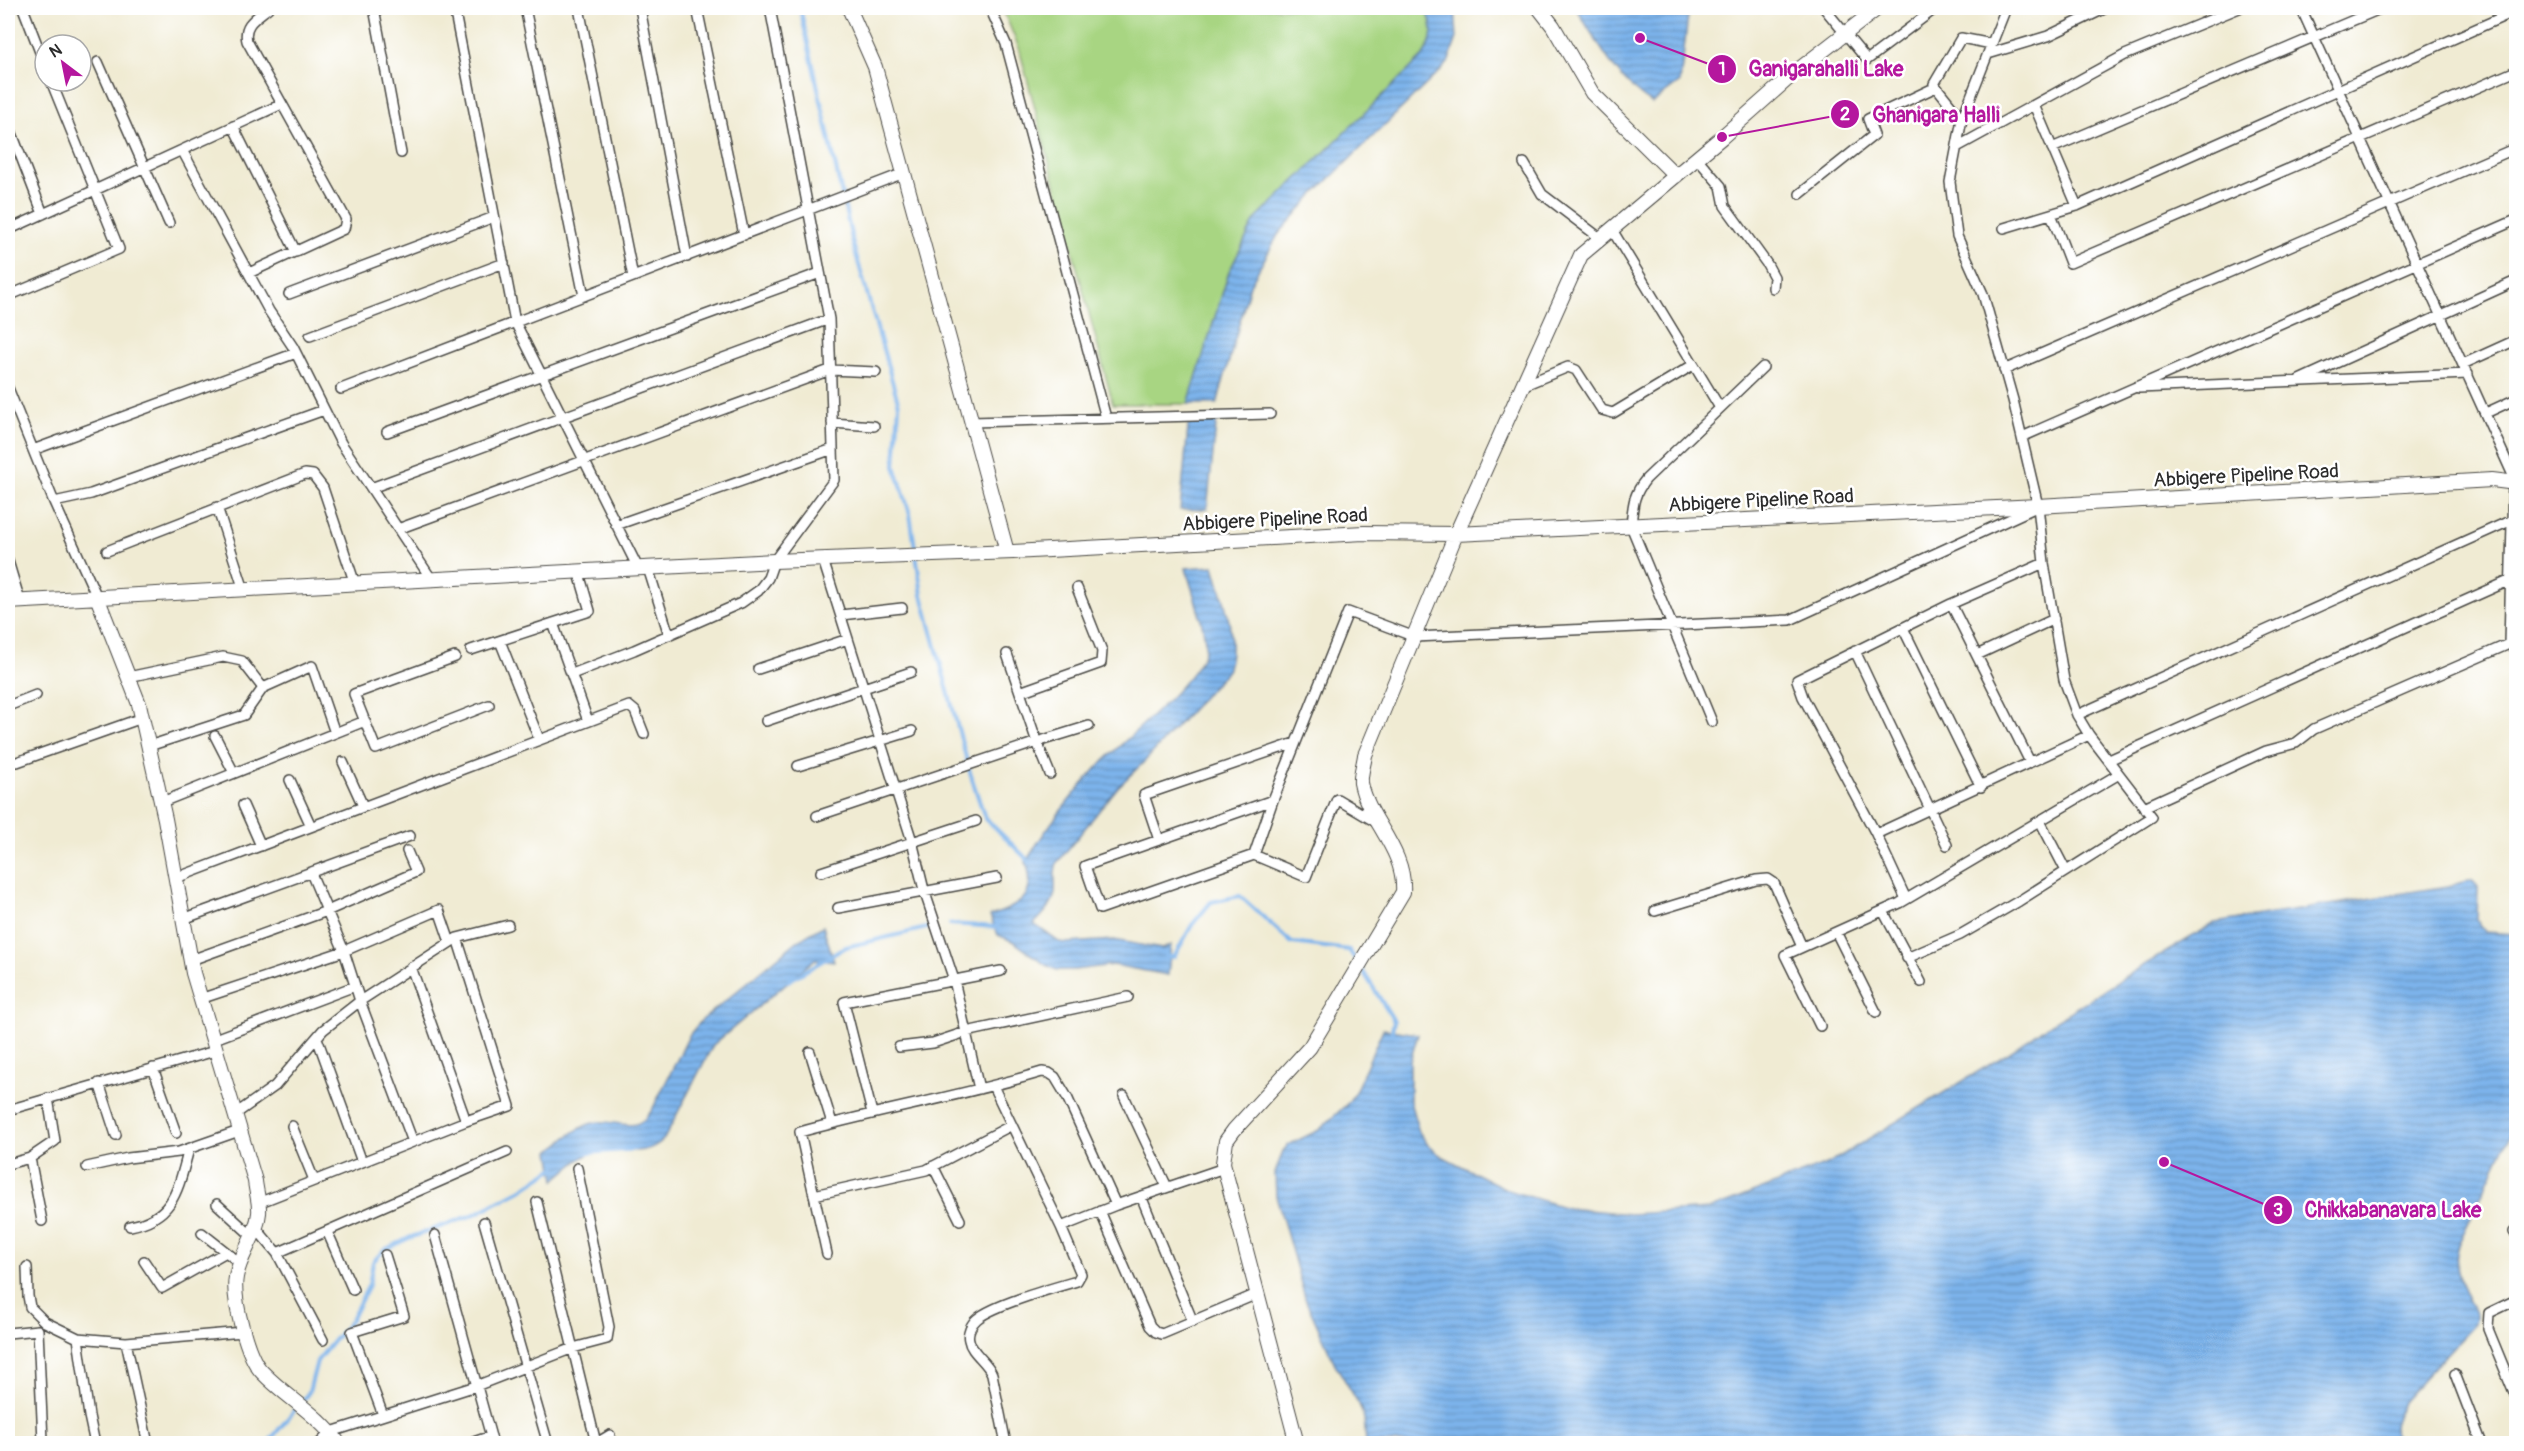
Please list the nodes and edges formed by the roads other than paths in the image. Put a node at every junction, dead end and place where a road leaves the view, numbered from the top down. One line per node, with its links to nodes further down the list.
1 (23, 8): 23 (street)
2 (268, 8): 32 (street)
3 (374, 8): 42 (street)
4 (454, 8): 55 (street)
5 (525, 8): 74 (street)
6 (579, 8): 69 (street)
7 (640, 8): 64 (street)
8 (697, 8): 61 (street)
9 (770, 8): 52 (street)
10 (849, 8): 46 (street)
11 (990, 8): 100 (street)
12 (1539, 8): 47 (street)
13 (1824, 8): 22 (street)
14 (1878, 8): 22 (street)
15 (1936, 8): 22 (street)
16 (2006, 8): 25 (street)
17 (2106, 8): 26 (street)
18 (2239, 8): 33 (street)
19 (2301, 8): 24 (street)
20 (2382, 8): 24 (street)
21 (2517, 11): 30 (street)
22 (1845, 32): 43 (street)
23 (33, 34)
24 (2314, 36): 30 (street); 39 (street)
25 (1992, 44): 26 (street); 29 (street)
26 (1988, 54): 34 (street)
27 (98, 62): 45 (street)
28 (2517, 71): 37 (street)
29 (1936, 87): 34 (street); 49 (street)
30 (2338, 90): 37 (street); 51 (street)
31 (56, 93): 48 (street)
32 (282, 104): 36 (street); 63 (street)
33 (2034, 105): 38 (street); 39 (street)
34 (1962, 119): 38 (street)
35 (8, 123): 53 (street)
36 (233, 126): 41 (street); 63 (street)
37 (2361, 139): 50 (street); 54 (street)
38 (1957, 147): 85 (street)
39 (2052, 148): 51 (street)
40 (2517, 148): 50 (street)
41 (182, 150): 45 (street); 67 (street)
42 (401, 153)
43 (1696, 157): 47 (street); 71 (street)
44 (1524, 163): 62 (street)
45 (144, 168): 48 (street); 57 (street)
46 (904, 173): 52 (street); 101 (street)
47 (1676, 176): 58 (street)
48 (94, 190): 53 (street); 73 (street)
49 (1800, 194)
50 (2390, 203): 66 (street); 85 (street)
51 (2077, 206): 54 (street)
52 (808, 210): 61 (street); 68 (street)
53 (43, 214): 60 (street)
54 (2051, 214): 59 (street)
55 (494, 217): 65 (street); 72 (street)
56 (2517, 220): 66 (street)
57 (169, 223)
58 (1611, 228): 62 (street); 82 (street)
59 (2004, 228)
60 (8, 230)
61 (744, 235): 64 (street)
62 (1600, 238): 90 (street)
63 (296, 252): 67 (street)
64 (687, 257): 69 (street)
65 (504, 263): 77 (street); 78 (street)
66 (2417, 264): 75 (street); 92 (street)
67 (249, 273): 80 (street)
68 (820, 273): 76 (street); 88 (street)
69 (633, 277): 74 (street)
70 (2517, 281): 75 (street)
71 (1773, 288)
72 (289, 294)
73 (8, 296)
74 (584, 296): 77 (street)
75 (2440, 315): 81 (street); 89 (street)
76 (829, 319): 84 (street); 99 (street)
77 (515, 322): 88 (street); 93 (street)
78 (310, 336)
79 (2517, 340): 81 (street)
80 (296, 353): 96 (street); 107 (street)
81 (2463, 364): 87 (street)
82 (1693, 365): 90 (street); 95 (street)
83 (1763, 367): 95 (street)
84 (830, 370): 86 (street); 102 (street); 108 (street)
85 (2004, 370): 105 (street)
86 (876, 372)
87 (2468, 374): 89 (street); 109 (street)
88 (542, 375): 99 (street); 104 (street)
89 (2294, 382): 92 (street)
90 (1522, 386): 118 (street)
91 (8, 388): 107 (street)
92 (2133, 388): 105 (street)
93 (341, 389)
94 (2517, 399): 97 (street)
95 (1720, 408): 116 (street)
96 (324, 410): 110 (street); 111 (street)
97 (2488, 412)
98 (1270, 414): 100 (street)
99 (563, 417): 108 (street); 110 (street)
100 (1106, 418): 101 (street)
101 (972, 422): 120 (street)
102 (832, 423): 103 (street); 106 (street)
103 (874, 426)
104 (387, 432)
105 (2022, 437): 112 (street)
106 (833, 449): 115 (street); 123 (street)
107 (33, 450): 111 (street)
108 (584, 461): 115 (street); 117 (street)
109 (2515, 482): 112 (street, Abbigere Pipeline Road); 114 (street)
110 (371, 488): 117 (street)
111 (54, 502): 132 (street)
112 (2038, 506): 116 (street, Abbigere Pipeline Road); 124 (street); 139 (street)
113 (217, 507): 119 (street); 129 (street); 131 (street)
114 (2512, 520): 128 (street); 160 (street)
115 (616, 525): 125 (street)
116 (1631, 526): 118 (street, Abbigere Pipeline Road); 139 (street)
117 (398, 529): 127 (street)
118 (1456, 534): 120 (street, Abbigere Pipeline Road); 142 (street)
119 (107, 551)
120 (1007, 552): 121 (street, Abbigere Pipeline Road)
121 (823, 560): 123 (street, Abbigere Pipeline Road); 136 (street)
122 (8, 561): 133 (street)
123 (774, 561): 125 (street, Abbigere Pipeline Road); 141 (street)
124 (2044, 563): 134 (street); 137 (street)
125 (643, 568): 126 (street, Abbigere Pipeline Road); 141 (street)
126 (578, 570): 127 (street, Abbigere Pipeline Road); 138 (street)
127 (432, 580): 129 (street, Abbigere Pipeline Road)
128 (2511, 580): 177 (street); 192 (street)
129 (356, 584): 131 (street, Abbigere Pipeline Road)
130 (1077, 588): 156 (street)
131 (244, 590): 132 (street, Abbigere Pipeline Road)
132 (97, 597): 133 (street, Abbigere Pipeline Road); 153 (street)
133 (14, 601)
134 (1951, 604): 140 (street); 148 (street)
135 (902, 608): 136 (street)
136 (841, 615): 143 (street)
137 (2054, 619): 148 (street); 160 (street)
138 (553, 623): 144 (street); 152 (street)
139 (1672, 625): 142 (street); 165 (street)
140 (1903, 628): 146 (street); 186 (street)
141 (669, 635): 152 (street)
142 (1415, 637): 175 (street); 197 (street)
143 (848, 639): 150 (street); 155 (street)
144 (500, 641): 145 (street); 172 (street)
145 (471, 650)
146 (1855, 651): 193 (street); 199 (street)
147 (1006, 654): 156 (street)
148 (1977, 655): 180 (street)
149 (455, 657): 162 (street)
150 (758, 669)
151 (911, 672): 155 (street)
152 (572, 674): 163 (street)
153 (129, 677): 154 (street); 161 (street)
154 (263, 688): 168 (street); 176 (street)
155 (864, 688): 164 (street); 173 (street)
156 (1020, 692): 174 (street)
157 (36, 695): 159 (street)
158 (489, 705): 162 (street)
159 (8, 706)
160 (2077, 716): 170 (street)
161 (142, 718): 176 (street); 178 (street)
162 (365, 721): 168 (street)
163 (588, 721): 169 (street); 172 (street)
164 (766, 721)
165 (1712, 722)
166 (1089, 726): 174 (street)
167 (912, 731): 173 (street)
168 (335, 733): 182 (street)
169 (644, 734)
170 (2089, 735): 177 (street); 180 (street)
171 (215, 736): 182 (street)
172 (539, 739): 191 (street)
173 (880, 740): 181 (street); 187 (street)
174 (1037, 742): 183 (street); 187 (street)
175 (1295, 743): 188 (street); 201 (street)
176 (149, 747): 189 (street)
177 (2109, 760): 184 (street)
178 (17, 762)
179 (343, 762): 191 (street)
180 (2030, 762): 186 (street)
181 (798, 766)
182 (234, 773): 189 (street)
183 (1050, 774)
184 (2119, 774): 192 (street); 196 (street)
185 (290, 780): 198 (street)
186 (1981, 787): 193 (street)
187 (896, 791): 194 (street); 202 (street)
188 (1273, 800): 201 (street); 206 (street)
189 (162, 802): 210 (street)
190 (243, 805): 204 (street)
191 (363, 806): 198 (street)
192 (2144, 807): 207 (street)
193 (1928, 809): 199 (street); 203 (street)
194 (817, 816)
195 (976, 821): 202 (street)
196 (2040, 821): 207 (street); 213 (street)
197 (1381, 825): 206 (street); 266 (street)
198 (311, 826): 204 (street)
199 (1876, 834): 213 (street)
200 (410, 836): 209 (street)
201 (1159, 840): 206 (street)
202 (912, 841): 208 (street); 212 (street)
203 (1947, 845)
204 (261, 846): 210 (street)
205 (407, 851): 215 (street)
206 (1254, 855)
207 (2066, 871): 224 (street)
208 (821, 872)
209 (311, 873): 215 (street); 218 (street)
210 (176, 878): 218 (street)
211 (997, 878): 212 (street)
212 (924, 890): 214 (street); 228 (street)
213 (1906, 899): 217 (street)
214 (838, 908)
215 (327, 911): 223 (street); 225 (street)
216 (1655, 911): 222 (street)
217 (1883, 911): 220 (street); 224 (street)
218 (183, 919): 225 (street)
219 (508, 925): 221 (street)
220 (1836, 932): 222 (street); 234 (street)
221 (453, 940): 223 (street); 226 (street); 250 (street)
222 (1802, 948): 235 (street)
223 (344, 951): 230 (street); 232 (street)
224 (1907, 958): 229 (street)
225 (191, 960): 232 (street)
226 (411, 968): 233 (street); 250 (street)
227 (1001, 971): 228 (street)
228 (954, 980): 236 (street); 248 (street)
229 (1921, 982)
230 (355, 986): 233 (street); 238 (street)
231 (1128, 997): 236 (street)
232 (200, 999): 238 (street)
233 (360, 1001): 237 (street); 257 (street)
234 (1876, 1012)
235 (1820, 1026)
236 (966, 1032): 239 (street); 244 (street)
237 (316, 1038): 249 (street); 261 (street)
238 (214, 1045): 241 (street); 249 (street)
239 (899, 1047)
240 (810, 1052): 251 (street)
241 (153, 1068): 242 (street); 255 (street)
242 (99, 1083): 246 (street); 256 (street)
243 (993, 1086): 244 (street); 252 (street); 274 (street)
244 (979, 1089): 248 (street)
245 (1124, 1096): 268 (street)
246 (48, 1098): 247 (street); 260 (street)
247 (8, 1110)
248 (872, 1113): 251 (street)
249 (234, 1114): 254 (street)
250 (466, 1121): 257 (street)
251 (832, 1123): 269 (street)
252 (1012, 1125): 263 (street); 280 (street)
253 (292, 1126): 267 (street)
254 (239, 1131): 258 (street); 272 (street)
255 (176, 1133)
256 (116, 1135)
257 (413, 1142): 261 (street)
258 (189, 1149): 264 (street); 279 (street)
259 (507, 1152): 281 (street)
260 (30, 1158): 262 (street); 276 (street)
261 (362, 1162): 267 (street)
262 (8, 1164)
263 (933, 1166): 269 (street); 277 (street)
264 (87, 1167)
265 (577, 1168): 301 (street)
266 (1224, 1168): 268 (street); 293 (street)
267 (314, 1180): 272 (street)
268 (1167, 1187): 270 (street)
269 (814, 1196): 287 (street)
270 (1142, 1196): 274 (street); 295 (street)
271 (537, 1202): 301 (street)
272 (258, 1203): 282 (street)
273 (217, 1204): 282 (street)
274 (1116, 1205): 275 (street)
275 (1100, 1211): 280 (street); 295 (street)
276 (42, 1221)
277 (960, 1221)
278 (484, 1222): 302 (street)
279 (130, 1226)
280 (1061, 1227): 317 (street)
281 (327, 1231): 286 (street); 292 (street)
282 (254, 1232): 286 (street); 290 (street)
283 (202, 1233): 285 (street)
284 (435, 1235): 304 (street)
285 (226, 1252): 289 (street); 290 (street)
286 (277, 1253): 299 (street)
287 (827, 1254)
288 (385, 1255): 306 (street)
289 (144, 1261)
290 (240, 1263): 296 (street)
291 (27, 1267): 298 (street)
292 (352, 1290)
293 (1257, 1294): 295 (street); 318 (street)
294 (2517, 1300): 305 (street)
295 (1193, 1322)
296 (243, 1332): 300 (street); 308 (street)
297 (8, 1333): 310 (street)
298 (78, 1338): 300 (street); 311 (street)
299 (323, 1340)
300 (126, 1342): 312 (street)
301 (573, 1348): 302 (street); 316 (street)
302 (526, 1366): 304 (street); 315 (street)
303 (2455, 1374): 319 (street)
304 (476, 1386): 306 (street); 309 (street)
305 (2517, 1397)
306 (383, 1415): 308 (street)
307 (610, 1435): 316 (street)
308 (335, 1438): 313 (street)
309 (492, 1440): 314 (street)
310 (43, 1441)
311 (95, 1443)
312 (148, 1443)
313 (319, 1443)
314 (468, 1443)
315 (548, 1443)
316 (596, 1443)
317 (1006, 1443)
318 (1297, 1443)
319 (2482, 1443)

